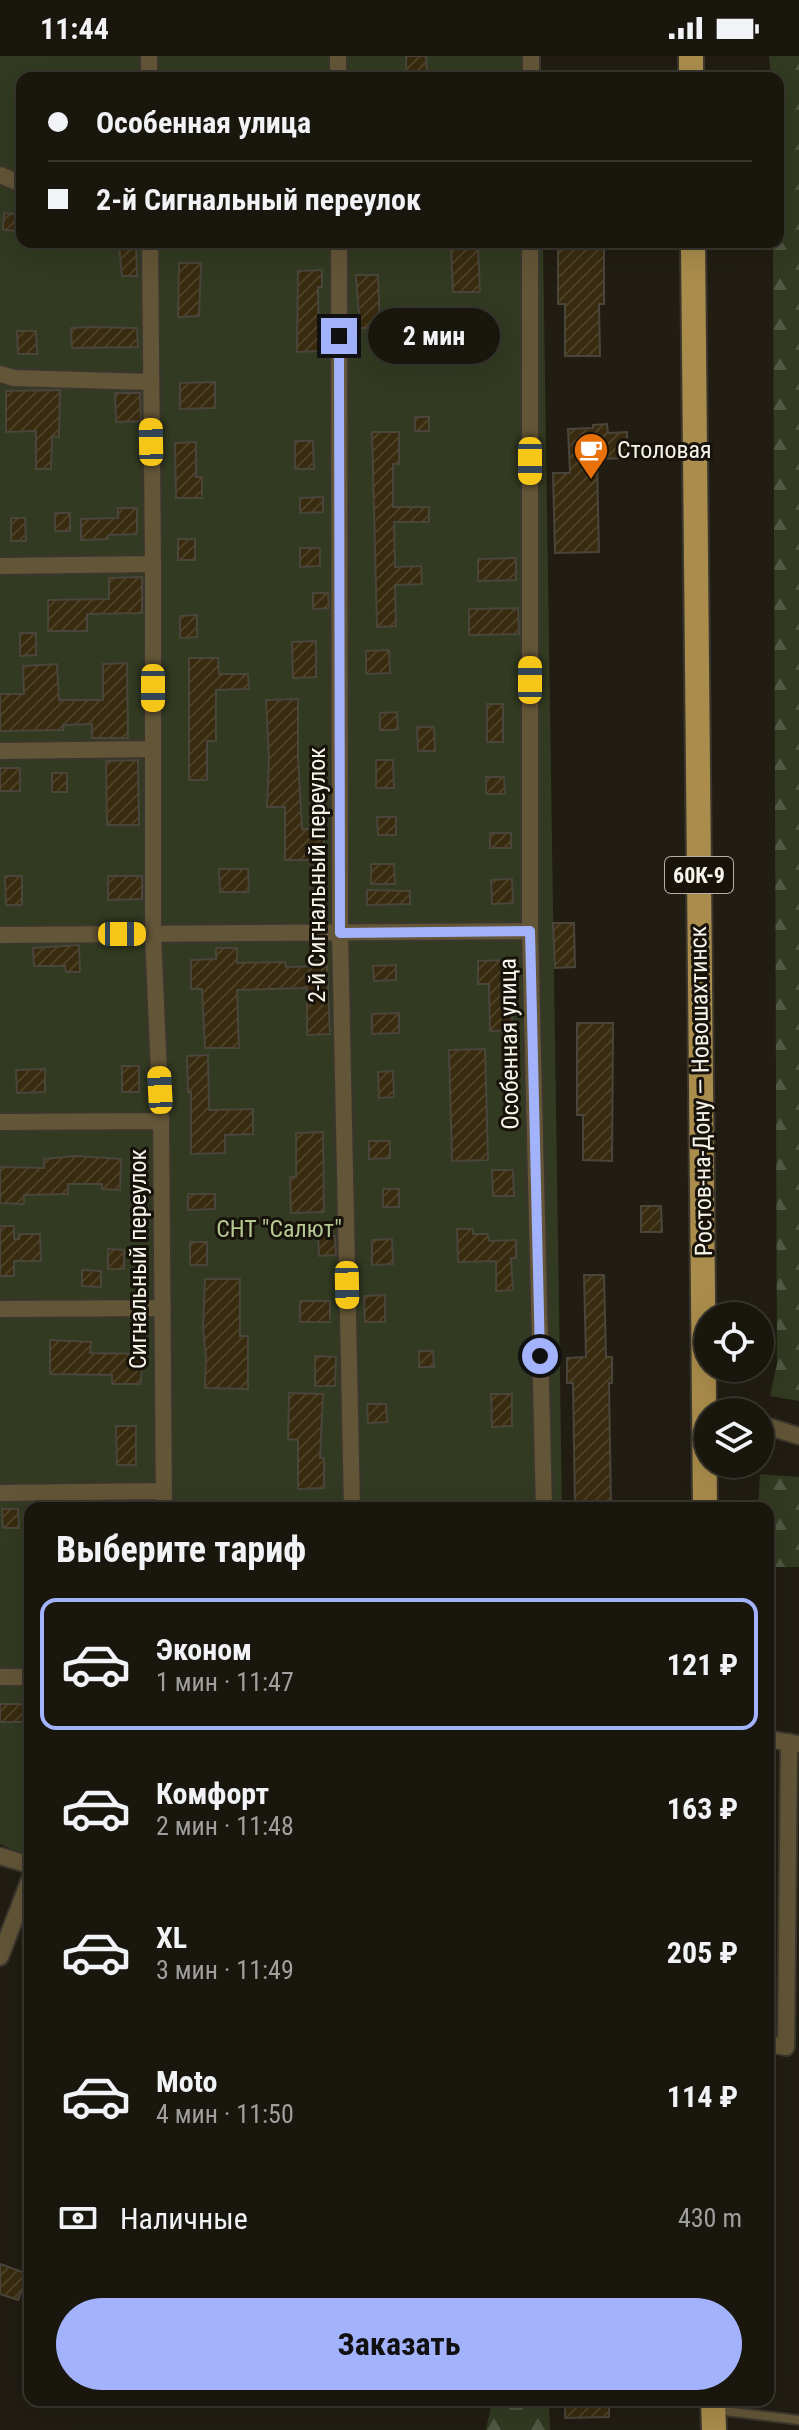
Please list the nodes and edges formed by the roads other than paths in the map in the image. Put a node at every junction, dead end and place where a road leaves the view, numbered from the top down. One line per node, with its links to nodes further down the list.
1 (150, 248): 6 (street, Сигнальный переулок)
2 (339, 248): 12 (street, 2-й Сигнальный переулок)
3 (530, 248): 11 (street, Особенная улица)
4 (693, 248): 19 (main road, Ростов-на-Дону — Новошахтинск / 60К-9)
5 (0, 374): 6 (street)
6 (150, 382): 7 (street, Сигнальный переулок)
7 (153, 564): 8 (street); 9 (street, Сигнальный переулок)
8 (0, 566)
9 (152, 749): 10 (street); 13 (street, Сигнальный переулок)
10 (0, 751)
11 (530, 931): 12 (street); 26 (street, Особенная улица)
12 (340, 933): 13 (street); 25 (street, 2-й Сигнальный переулок)
13 (153, 934): 14 (street); 15 (street, Сигнальный переулок)
14 (0, 935)
15 (161, 1121): 16 (street); 17 (street, Сигнальный переулок)
16 (0, 1122)
17 (163, 1308): 18 (street); 24 (street, Сигнальный переулок)
18 (0, 1309)
19 (706, 1398)
20 (774, 1428): 21 (street)
21 (799, 1436)
22 (705, 1478): 27 (main road, Ростов-на-Дону — Новошахтинск / 60К-9)
23 (0, 1493): 24 (street)
24 (164, 1499)
25 (352, 1502)
26 (544, 1502)
27 (705, 1502)
28 (0, 1677): 29 (street)
29 (24, 1677)
30 (774, 1740): 31 (street)
31 (794, 1743): 36 (street)
32 (0, 1856): 33 (street)
33 (24, 1863)
34 (24, 1895): 35 (street)
35 (0, 1957)
36 (774, 2045)
37 (713, 2413): 38 (lane)
38 (799, 2420)

